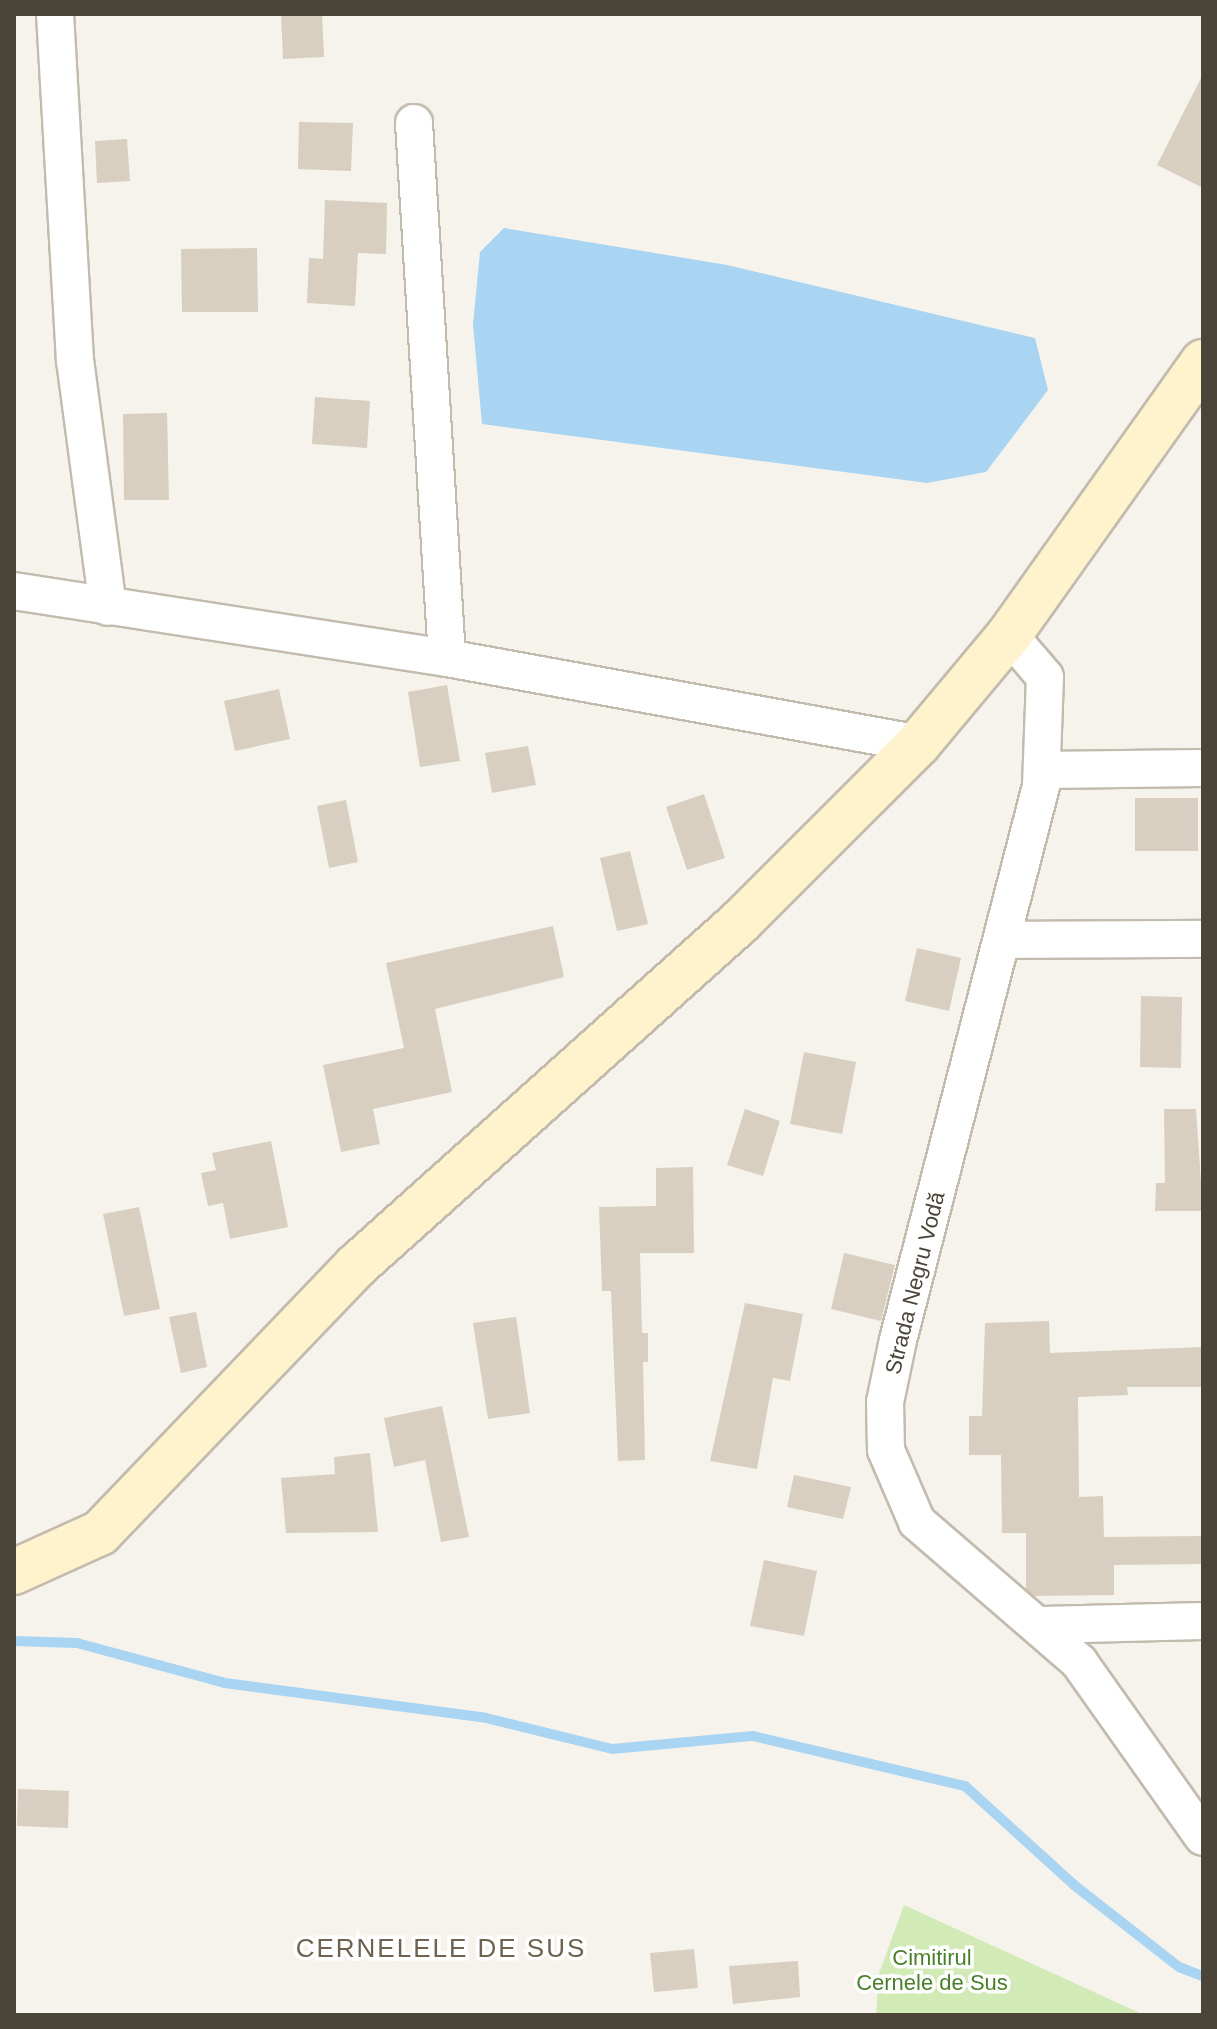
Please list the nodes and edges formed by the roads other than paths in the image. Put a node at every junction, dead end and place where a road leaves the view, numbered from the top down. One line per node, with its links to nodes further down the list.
1 (55, 14): 5 (street)
2 (414, 123): 7 (street)
3 (1203, 362): 6 (street)
4 (14, 591): 5 (street)
5 (108, 607): 7 (street)
6 (1009, 635): 8 (street); 10 (street, Strada Negru Vodă)
7 (447, 658): 8 (street)
8 (918, 744): 13 (street)
9 (1203, 768): 10 (street)
10 (1043, 770): 12 (street, Strada Negru Vodă)
11 (1203, 939): 12 (street)
12 (1004, 940): 15 (street, Strada Negru Vodă)
13 (14, 1572)
14 (1203, 1621): 15 (street)
15 (1042, 1625): 16 (street, Strada Negru Vodă)
16 (1203, 1837)

